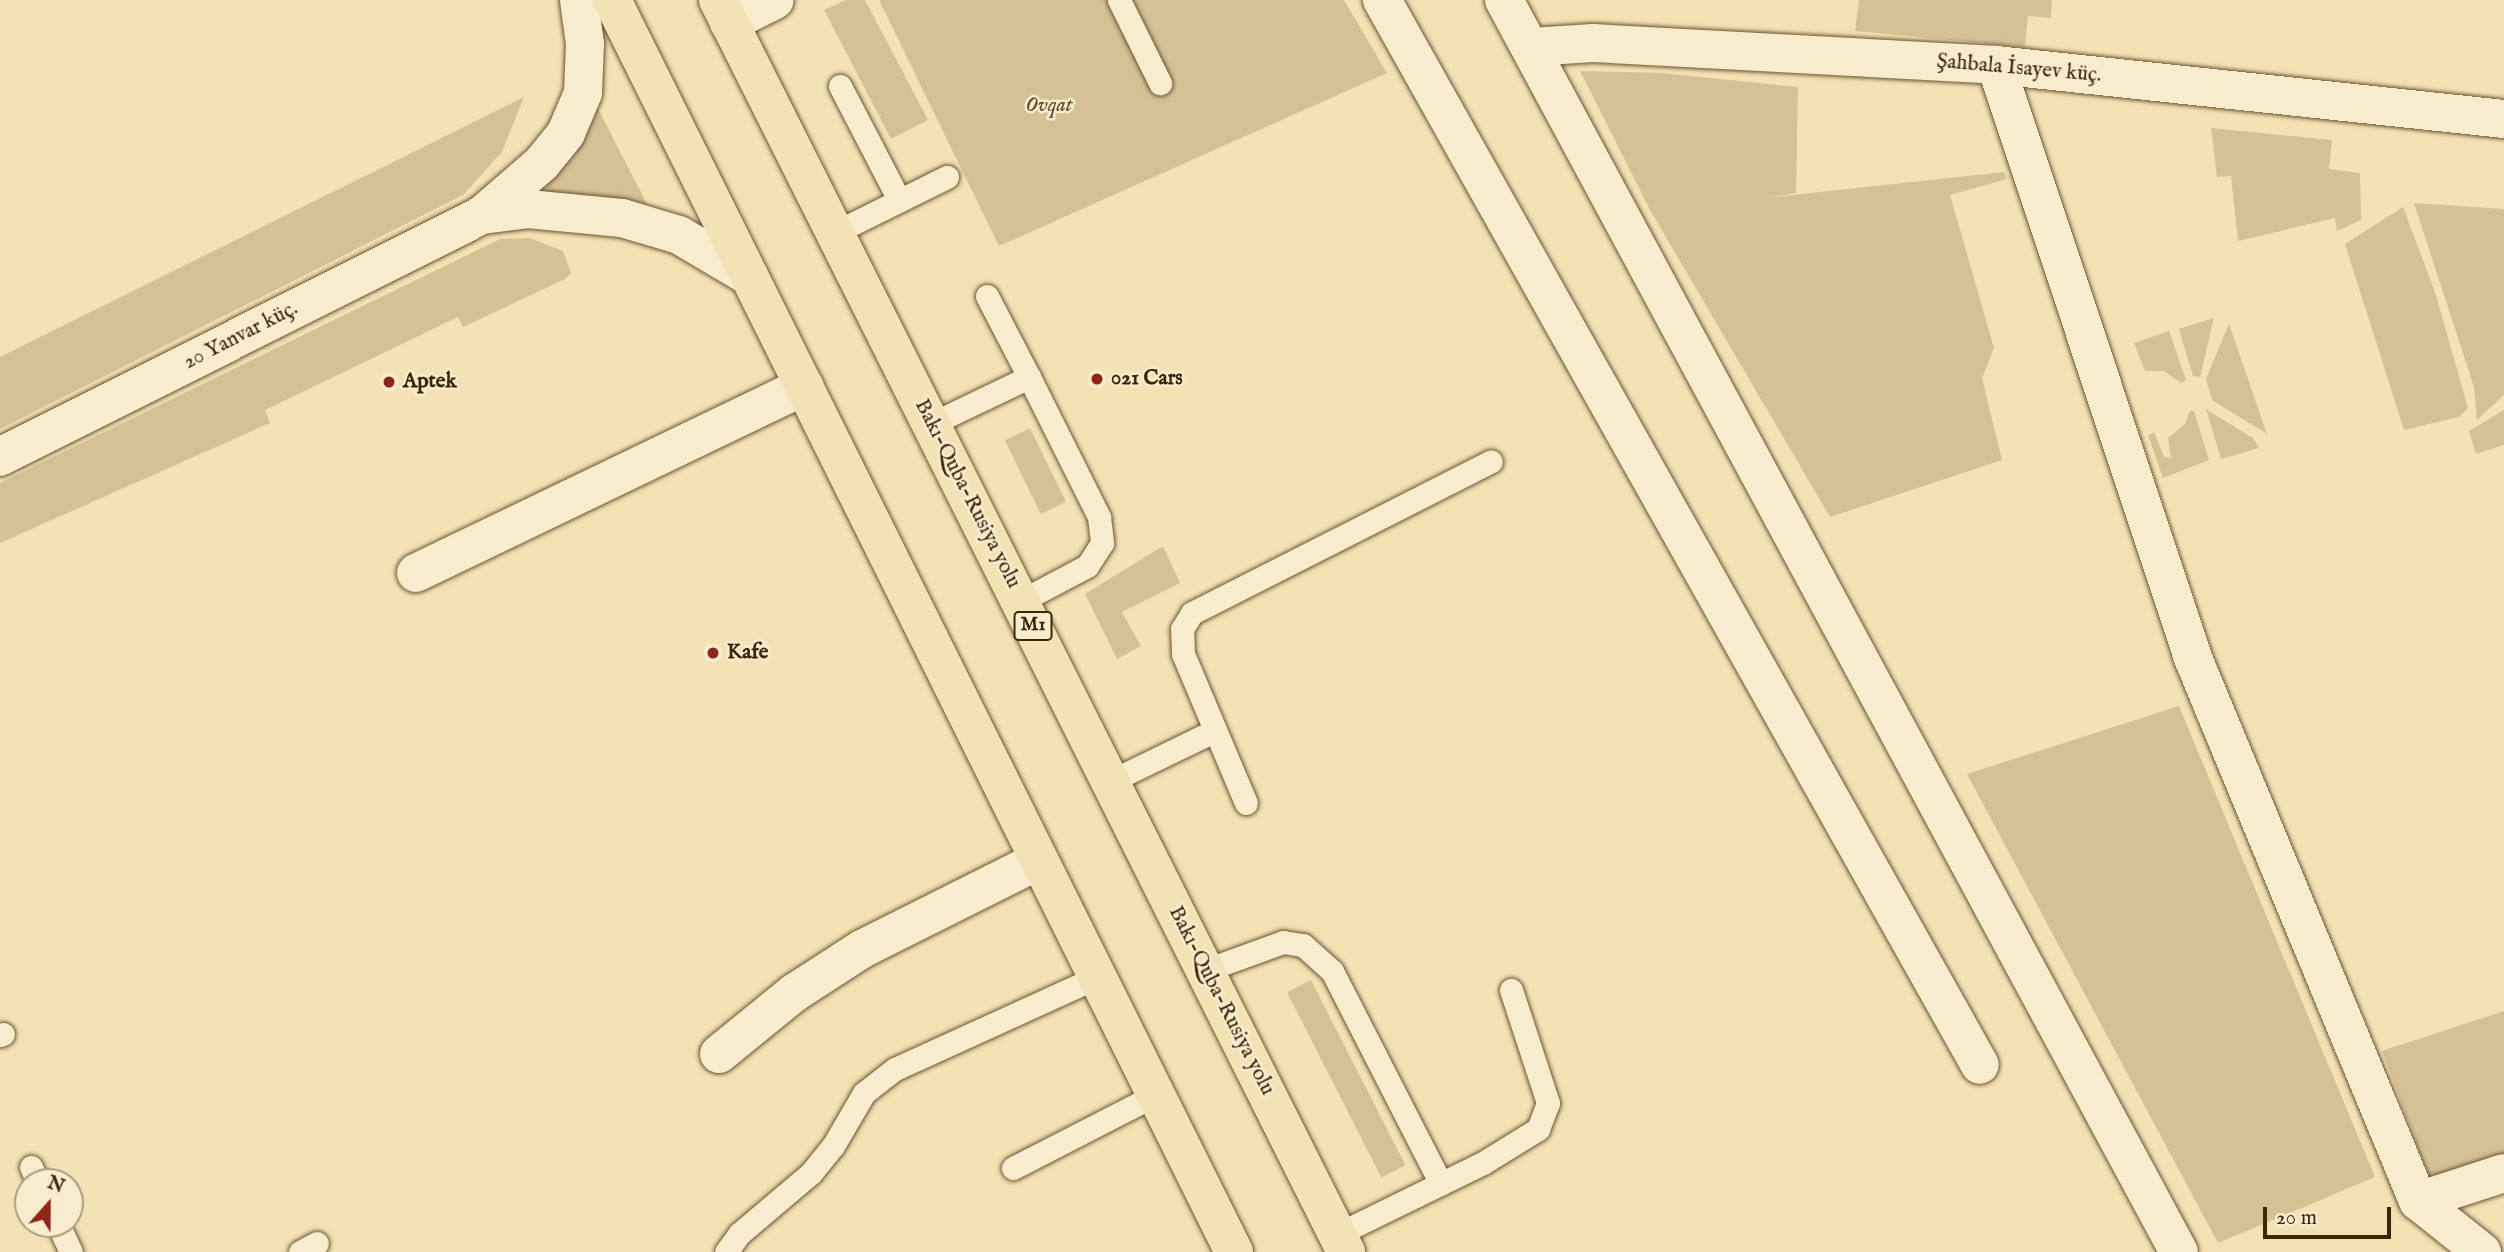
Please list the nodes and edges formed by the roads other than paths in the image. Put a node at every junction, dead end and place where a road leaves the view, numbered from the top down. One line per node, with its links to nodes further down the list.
1 (579, 0): 15 (street)
2 (612, 0): 17 (highway)
3 (775, 0): 7 (street)
4 (1119, 0): 10 (lane)
5 (1382, 0): 34 (street)
6 (1504, 0): 8 (street)
7 (723, 11): 16 (highway, Bakı-Quba-Rusiya yolu / M1)
8 (1531, 47): 9 (street, Şahbala İsayev küç.); 43 (street)
9 (1996, 65): 12 (street, Şahbala İsayev küç.); 39 (street)
10 (1160, 83)
11 (840, 86): 14 (lane)
12 (2504, 119)
13 (947, 177): 14 (lane)
14 (899, 200): 16 (lane)
15 (482, 215): 17 (street); 22 (street, 20 Yanvar küç.)
16 (836, 232): 21 (highway, Bakı-Quba-Rusiya yolu / M1)
17 (750, 277): 20 (highway)
18 (986, 296): 19 (lane)
19 (1029, 377): 21 (lane); 25 (lane)
20 (803, 386): 24 (street); 29 (highway)
21 (931, 424): 25 (highway, Bakı-Quba-Rusiya yolu / M1)
22 (0, 457)
23 (1491, 461): 26 (lane)
24 (416, 573)
25 (1021, 601): 27 (highway, Bakı-Quba-Rusiya yolu / M1)
26 (1214, 731): 27 (lane); 28 (lane)
27 (1111, 781): 30 (highway, Bakı-Quba-Rusiya yolu / M1)
28 (1247, 803)
29 (1038, 861): 31 (highway); 33 (street)
30 (1206, 970): 38 (lane); 40 (highway, Bakı-Quba-Rusiya yolu / M1)
31 (1097, 976): 35 (highway); 41 (lane)
32 (1511, 990): 38 (lane)
33 (719, 1054)
34 (1980, 1065)
35 (1156, 1095): 36 (lane); 42 (highway)
36 (1013, 1168)
37 (2504, 1173): 39 (street)
38 (1441, 1184): 40 (lane)
39 (2418, 1201): 44 (street)
40 (1342, 1243)
41 (726, 1252)
42 (1234, 1252)
43 (2179, 1252)
44 (2482, 1252)

